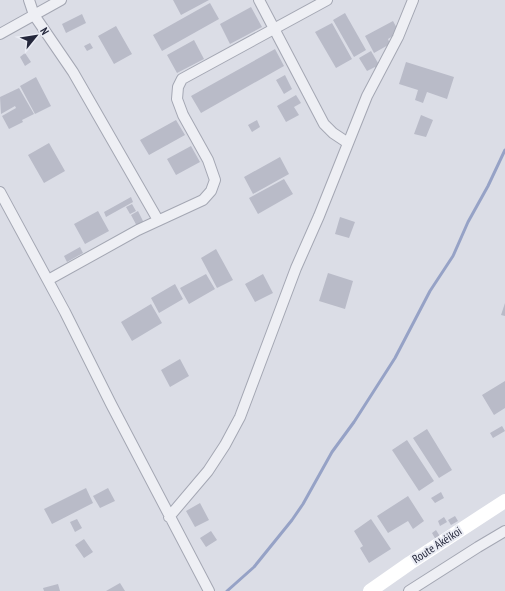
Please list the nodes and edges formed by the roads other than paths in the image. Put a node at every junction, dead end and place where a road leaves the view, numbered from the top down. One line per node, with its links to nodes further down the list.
1 (29, 0): 6 (street)
2 (61, 0): 6 (street)
3 (259, 0): 7 (street)
4 (327, 0): 7 (street)
5 (413, 0): 9 (street)
6 (34, 14): 8 (street); 11 (street)
7 (274, 30): 9 (street); 11 (street)
8 (0, 34)
9 (348, 143): 14 (street)
10 (0, 192): 12 (street)
11 (158, 220): 12 (street)
12 (48, 280): 14 (street)
13 (505, 501): 17 (street, Route Akéikoi)
14 (169, 517): 16 (street)
15 (505, 531): 18 (street)
16 (209, 591)
17 (370, 591)
18 (409, 591)

